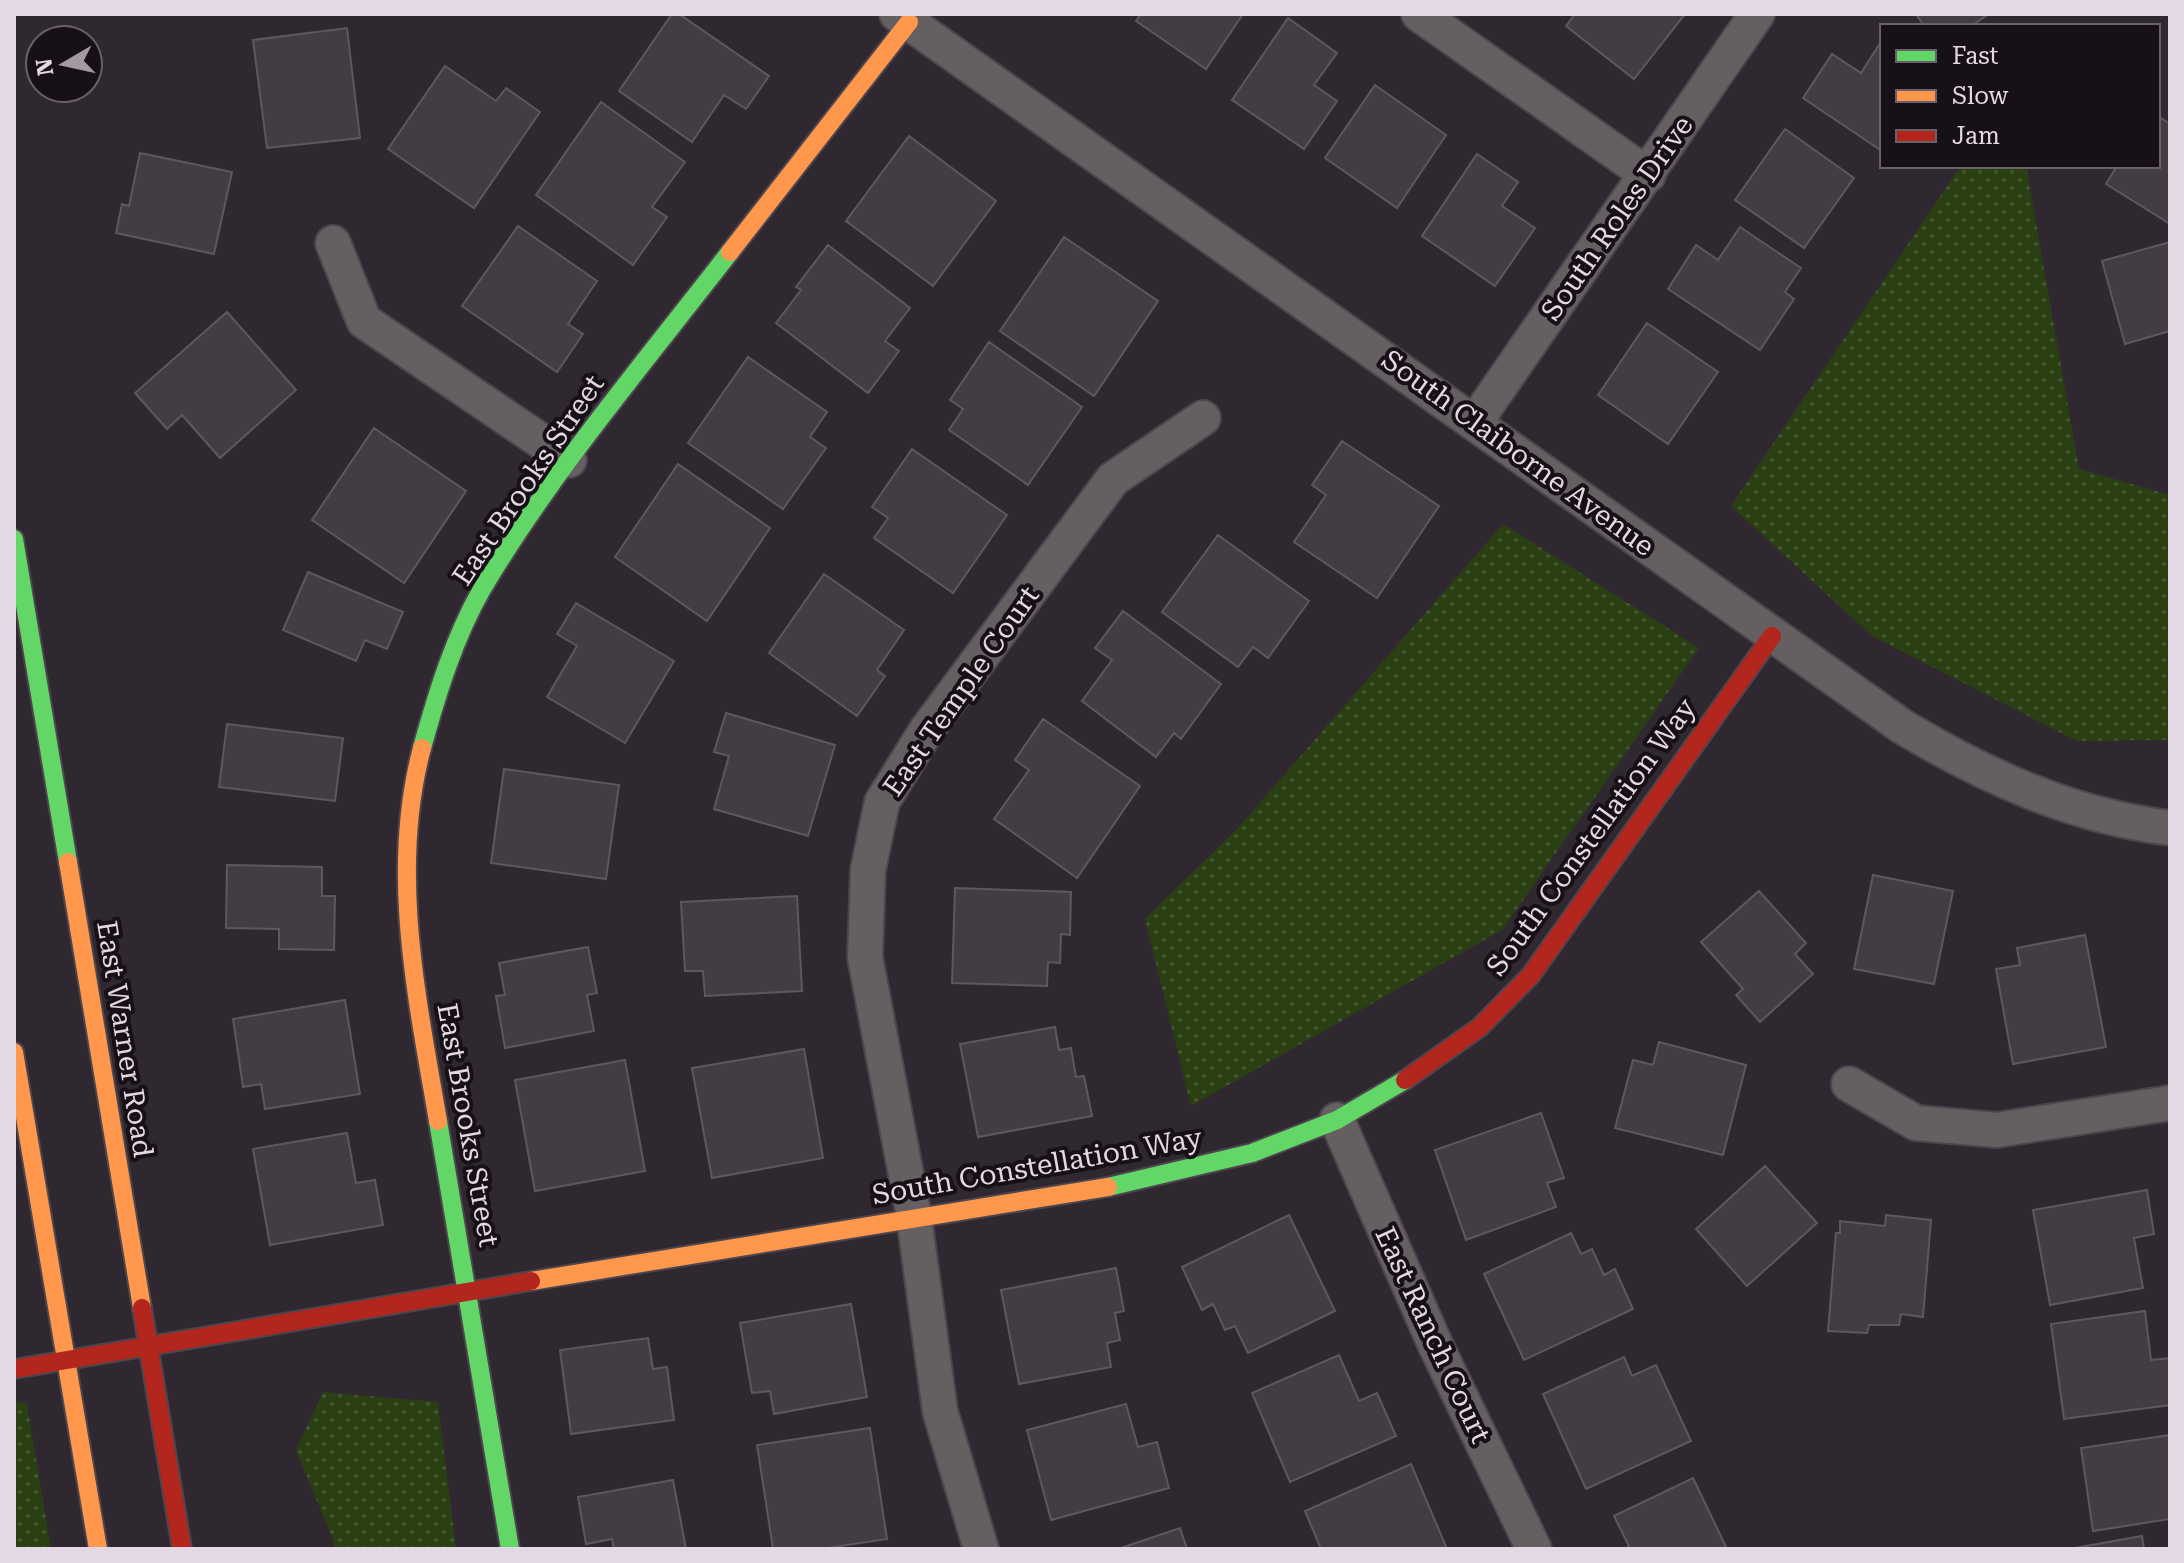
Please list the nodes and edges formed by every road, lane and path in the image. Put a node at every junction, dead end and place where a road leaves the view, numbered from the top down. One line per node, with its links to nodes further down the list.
1 (1419, 14): 4 (street)
2 (1757, 14): 4 (street, South Roles Drive)
3 (903, 18): 7 (street, South Claiborne Avenue); 8 (street, East Brooks Street)
4 (1648, 175): 7 (street, South Roles Drive)
5 (333, 243): 8 (street)
6 (1203, 418): 16 (street, East Temple Court)
7 (1475, 422): 10 (street, South Claiborne Avenue)
8 (569, 460): 17 (street, East Brooks Street)
9 (14, 539): 18 (street, East Warner Road)
10 (1772, 636): 11 (street, South Claiborne Avenue); 15 (street, South Constellation Way)
11 (2170, 828)
12 (14, 1052): 19 (street)
13 (1849, 1084): 14 (street)
14 (2170, 1103)
15 (1337, 1120): 16 (street, South Constellation Way); 25 (street, East Ranch Court)
16 (914, 1217): 17 (street, South Constellation Way); 24 (street, East Temple Court)
17 (468, 1291): 18 (street, South Constellation Way); 23 (street, East Brooks Street)
18 (148, 1346): 19 (street, South Constellation Way); 22 (street, East Warner Road)
19 (66, 1361): 20 (street); 21 (street)
20 (14, 1369)
21 (98, 1549)
22 (182, 1549)
23 (510, 1549)
24 (981, 1549)
25 (1534, 1549)

